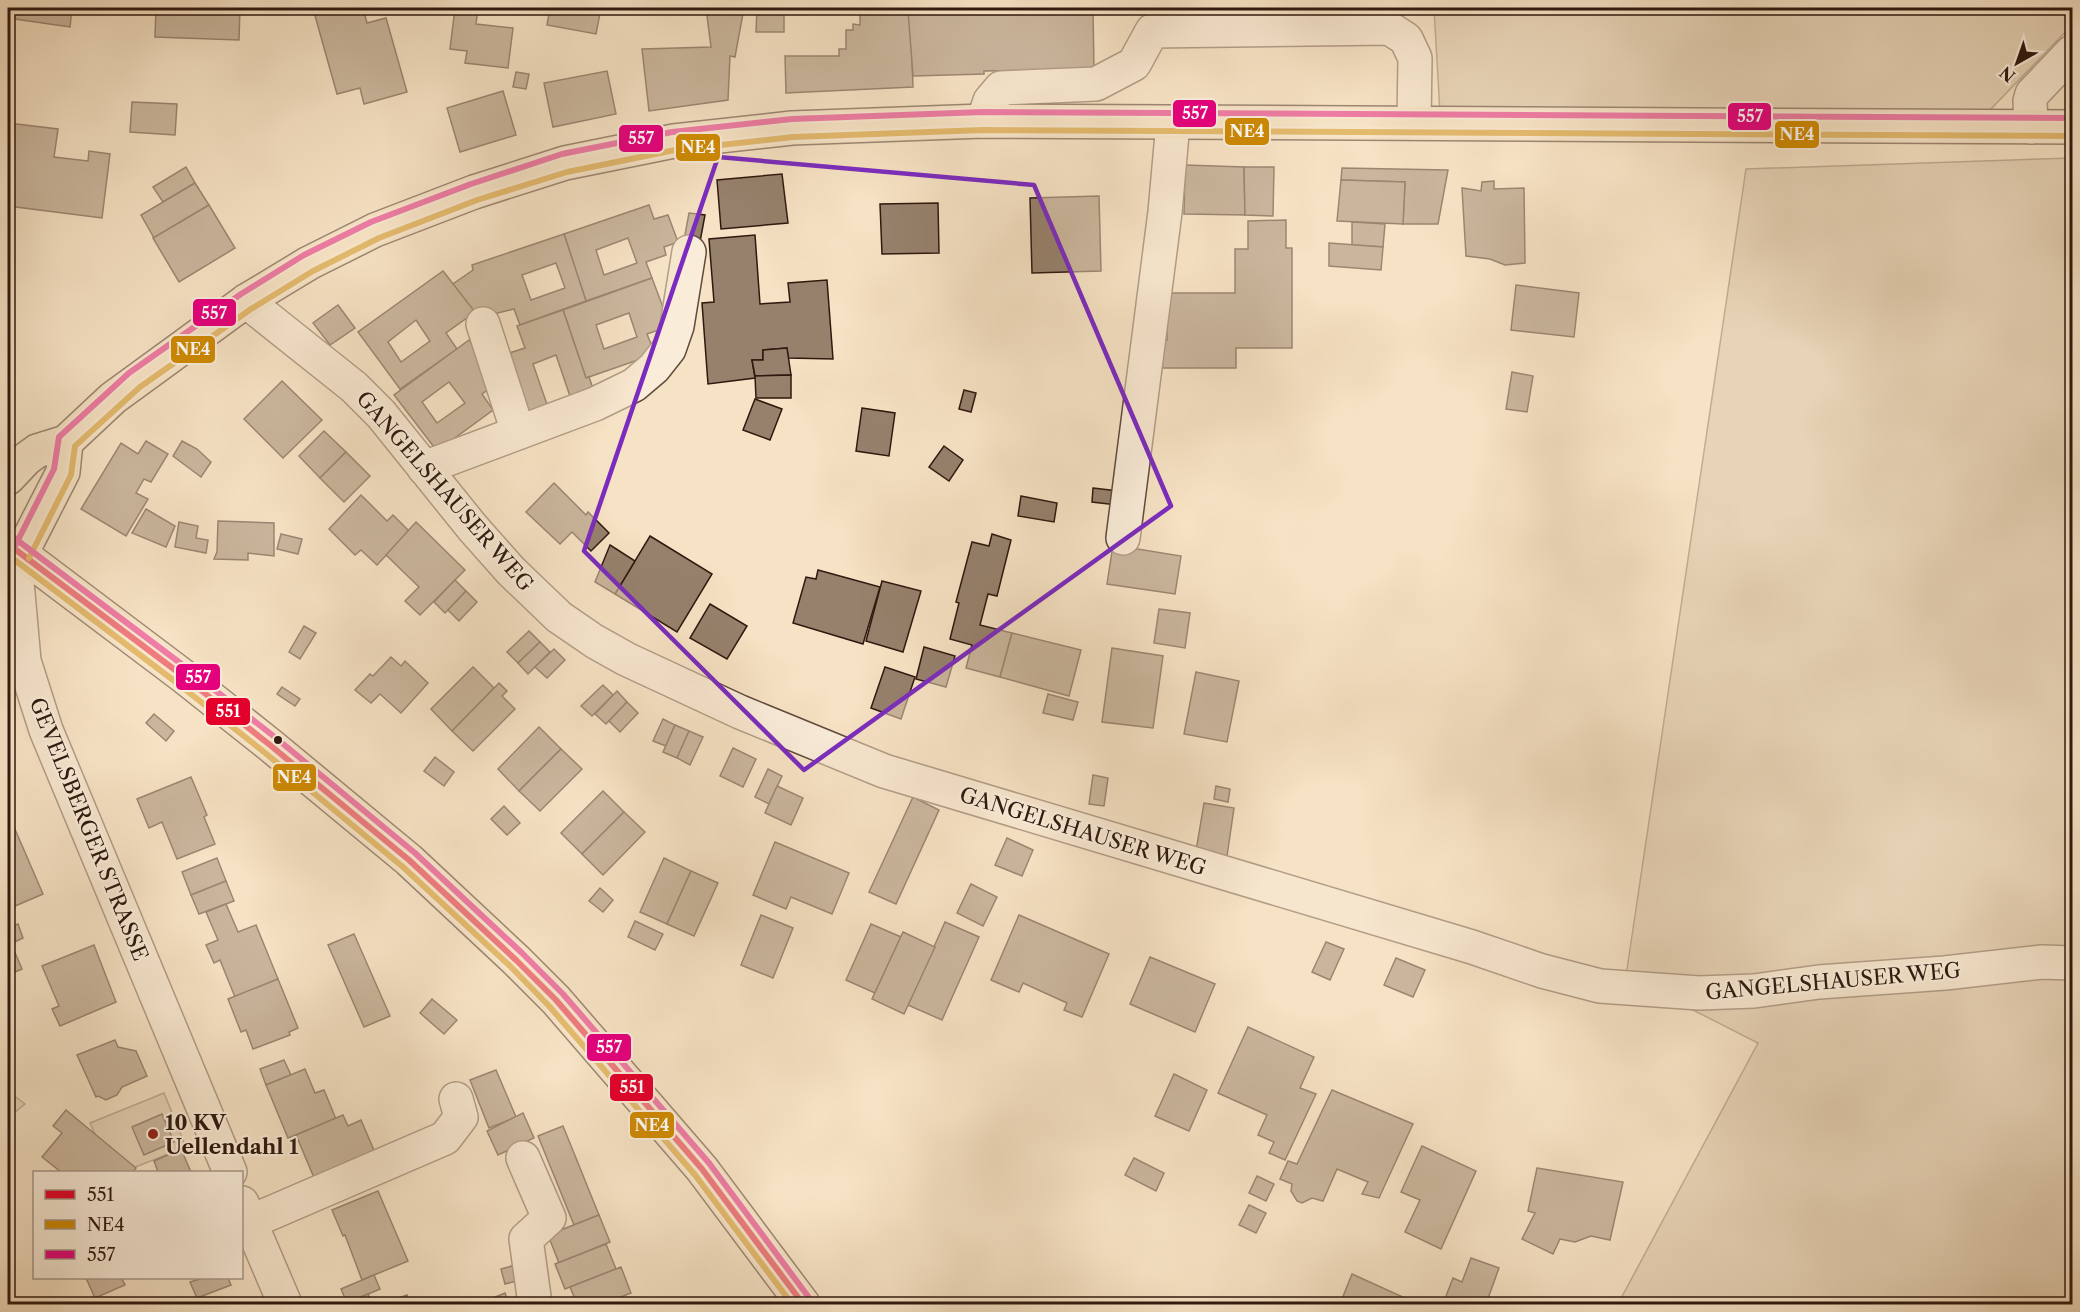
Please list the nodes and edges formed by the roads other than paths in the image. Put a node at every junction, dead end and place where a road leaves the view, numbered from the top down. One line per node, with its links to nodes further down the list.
1 (2073, 52): 5 (street)
2 (984, 121): 3 (main road); 4 (street); 8 (main road)
3 (1173, 123): 4 (main road); 14 (street)
4 (1414, 123): 5 (main road)
5 (2031, 127): 6 (main road)
6 (2073, 127)
7 (689, 252): 10 (street)
8 (246, 301): 11 (main road); 12 (street, GANGELSHAUSER WEG)
9 (483, 324): 10 (street)
10 (518, 432): 12 (street)
11 (66, 442): 13 (main road); 15 (main road)
12 (424, 468): 16 (street, GANGELSHAUSER WEG)
13 (8, 478)
14 (1123, 538)
15 (14, 549): 19 (street, GEVELSBERGER STRASSE); 23 (main road)
16 (2073, 963)
17 (456, 1098): 20 (street)
18 (523, 1158): 22 (street)
19 (229, 1171)
20 (246, 1211): 21 (street)
21 (277, 1302)
22 (535, 1305)
23 (803, 1305)

